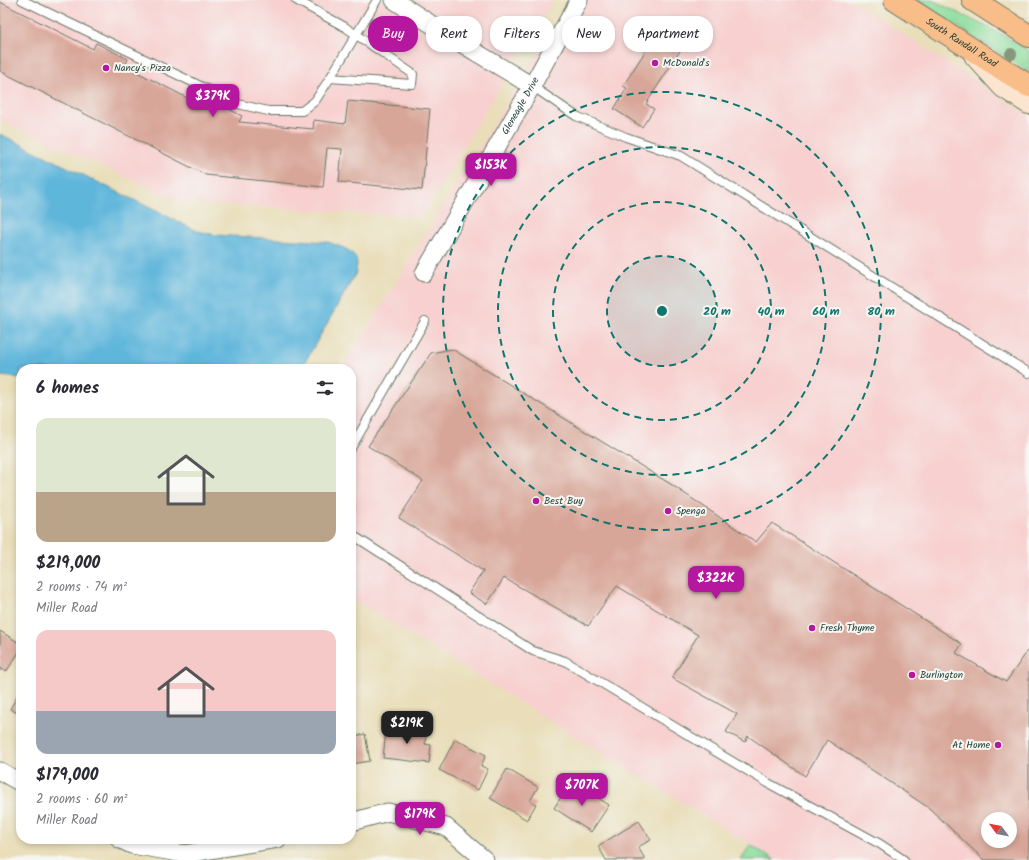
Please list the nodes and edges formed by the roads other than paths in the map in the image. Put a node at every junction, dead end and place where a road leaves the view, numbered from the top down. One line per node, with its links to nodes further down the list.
1 (22, 0): 11 (lane)
2 (296, 0): 8 (lane)
3 (378, 0): 8 (lane)
4 (394, 0): 12 (street)
5 (579, 0): 12 (street, Gleneagle Drive)
6 (895, 0): 10 (main road, South Randall Road)
7 (973, 0): 9 (main road)
8 (356, 35): 11 (lane); 11 (lane)
9 (1029, 36)
10 (965, 44): 13 (main road, South Randall Road); 14 (street)
11 (330, 78)
12 (532, 86): 15 (street, Gleneagle Drive); 17 (lane)
13 (1029, 86)
14 (1029, 103)
15 (424, 272)
16 (425, 321): 18 (lane)
17 (1029, 373)
18 (356, 439)
19 (356, 537): 27 (lane)
20 (0, 771): 21 (street)
21 (16, 780)
22 (356, 821): 26 (street)
23 (130, 844): 25 (street)
24 (252, 844): 25 (street)
25 (185, 857)
26 (485, 860)
27 (904, 860)

